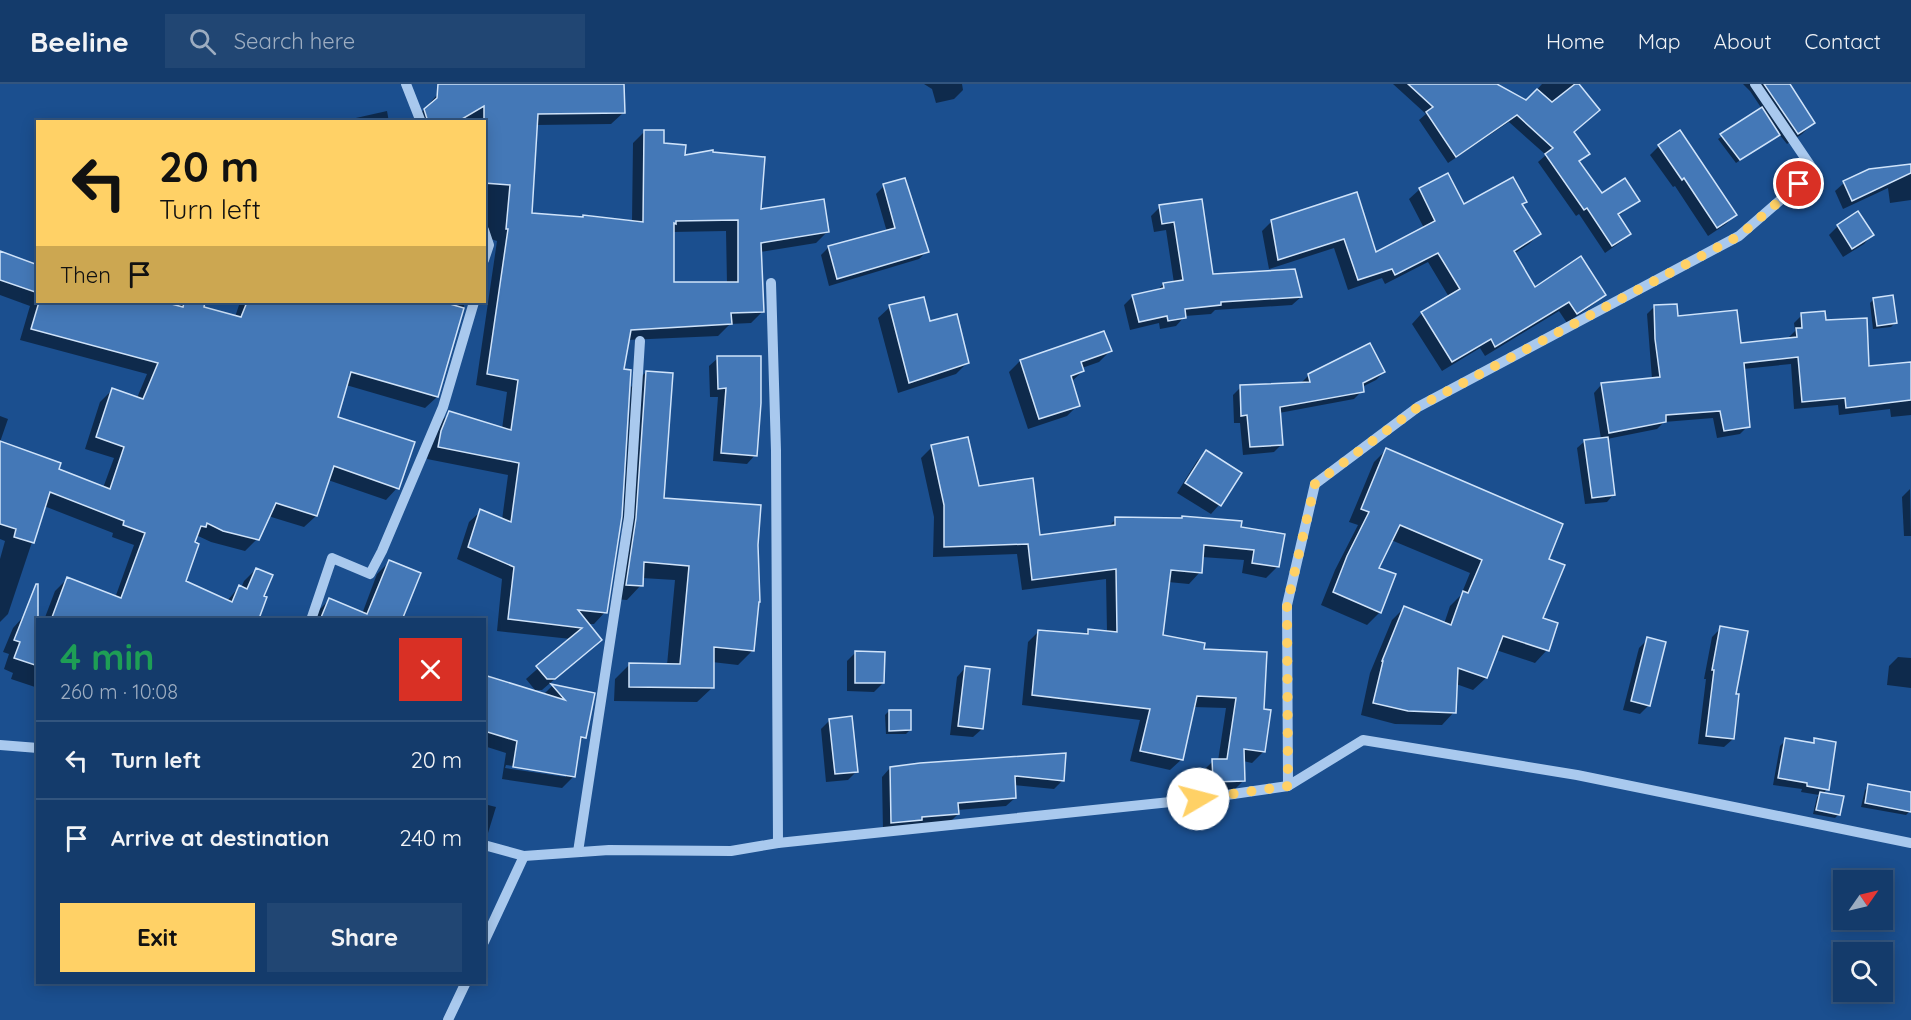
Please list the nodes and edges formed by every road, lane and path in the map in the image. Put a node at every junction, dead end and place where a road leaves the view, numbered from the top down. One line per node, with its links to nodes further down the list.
1 (406, 84): 3 (street)
2 (1755, 84): 12 (street)
3 (420, 120)
4 (486, 236): 5 (street)
5 (486, 254)
6 (771, 283): 13 (street)
7 (474, 303): 9 (street)
8 (640, 341): 16 (street)
9 (312, 618)
10 (0, 745): 11 (street)
11 (36, 748)
12 (1288, 786): 13 (street); 14 (street)
13 (778, 843): 16 (street)
14 (1911, 843)
15 (486, 846): 17 (street)
16 (578, 852): 17 (street)
17 (524, 856): 18 (street)
18 (486, 938)
19 (465, 984): 20 (street)
20 (448, 1020)

